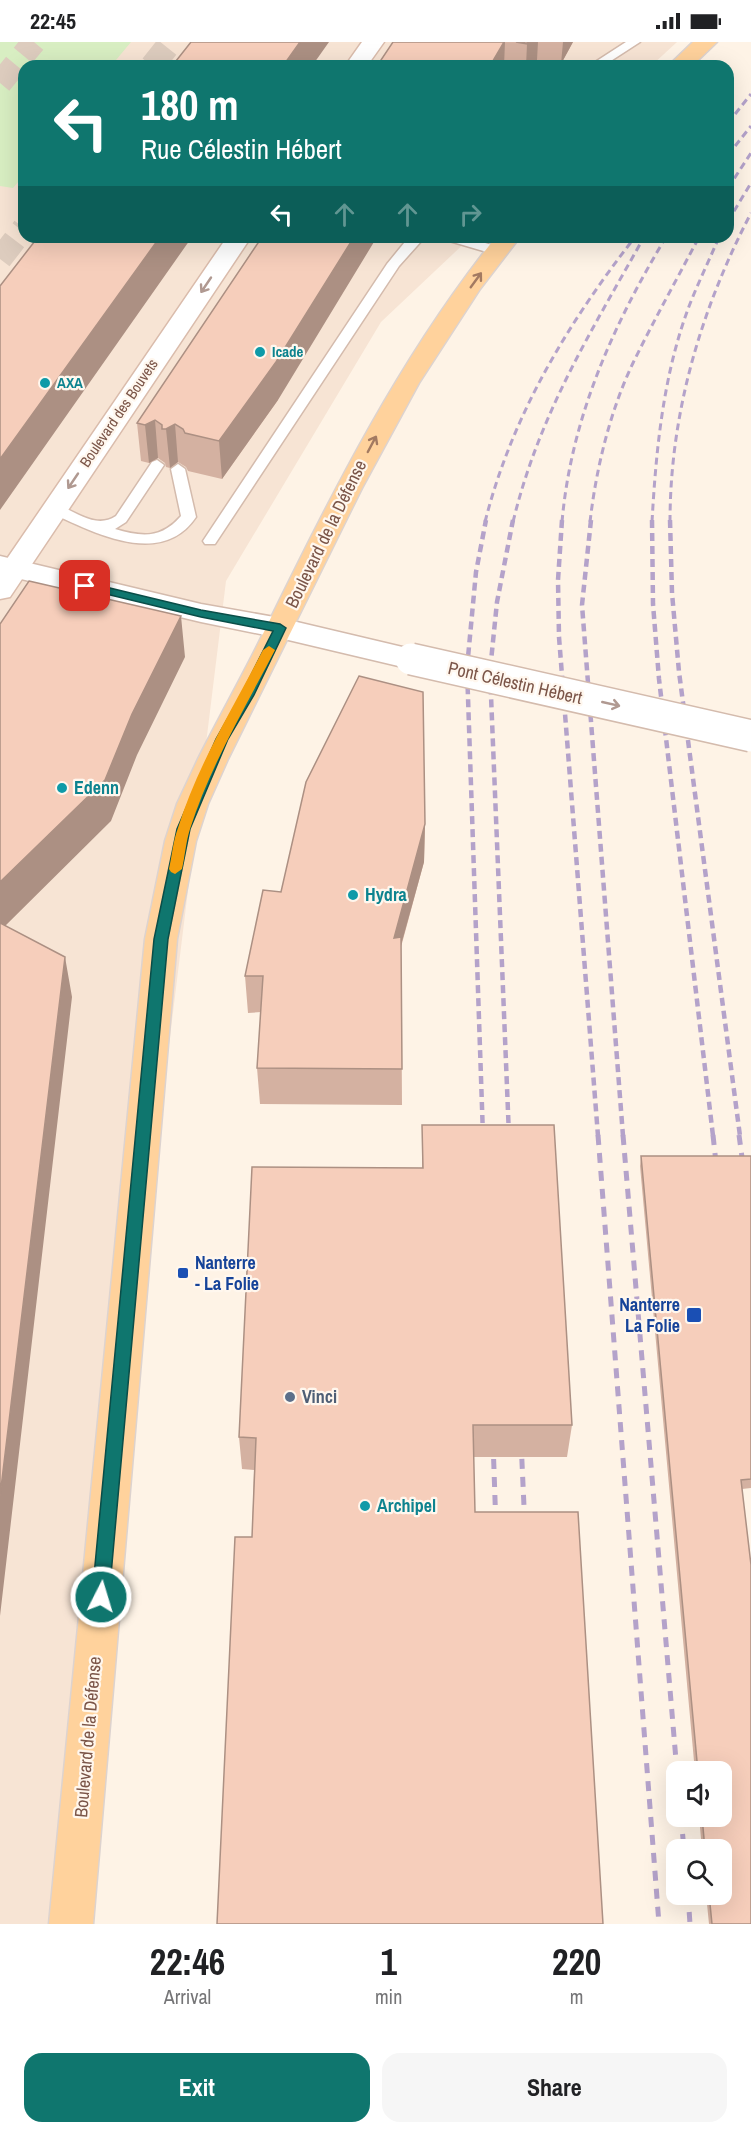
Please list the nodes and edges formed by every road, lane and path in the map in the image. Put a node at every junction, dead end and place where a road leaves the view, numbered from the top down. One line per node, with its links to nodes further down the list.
1 (373, 42): 4 (street)
2 (634, 42): 5 (lane)
3 (706, 42): 6 (main road)
4 (360, 60)
5 (605, 60)
6 (686, 60)
7 (235, 243): 12 (street, Boulevard des Bouvets, one-way to 12)
8 (412, 243): 14 (lane)
9 (502, 244): 16 (main road, Boulevard de la Défense, one-way to 9)
10 (157, 465): 13 (lane)
11 (178, 469): 13 (lane)
12 (54, 508): 13 (lane); 15 (street, Boulevard des Bouvets)
13 (96, 527)
14 (210, 541)
15 (5, 575): 16 (street, Pont Célestin Hébert)
16 (280, 628): 17 (street, Pont Célestin Hébert, one-way to 17, bridge); 18 (main road, Boulevard de la Défense)
17 (751, 736)
18 (70, 1924)

